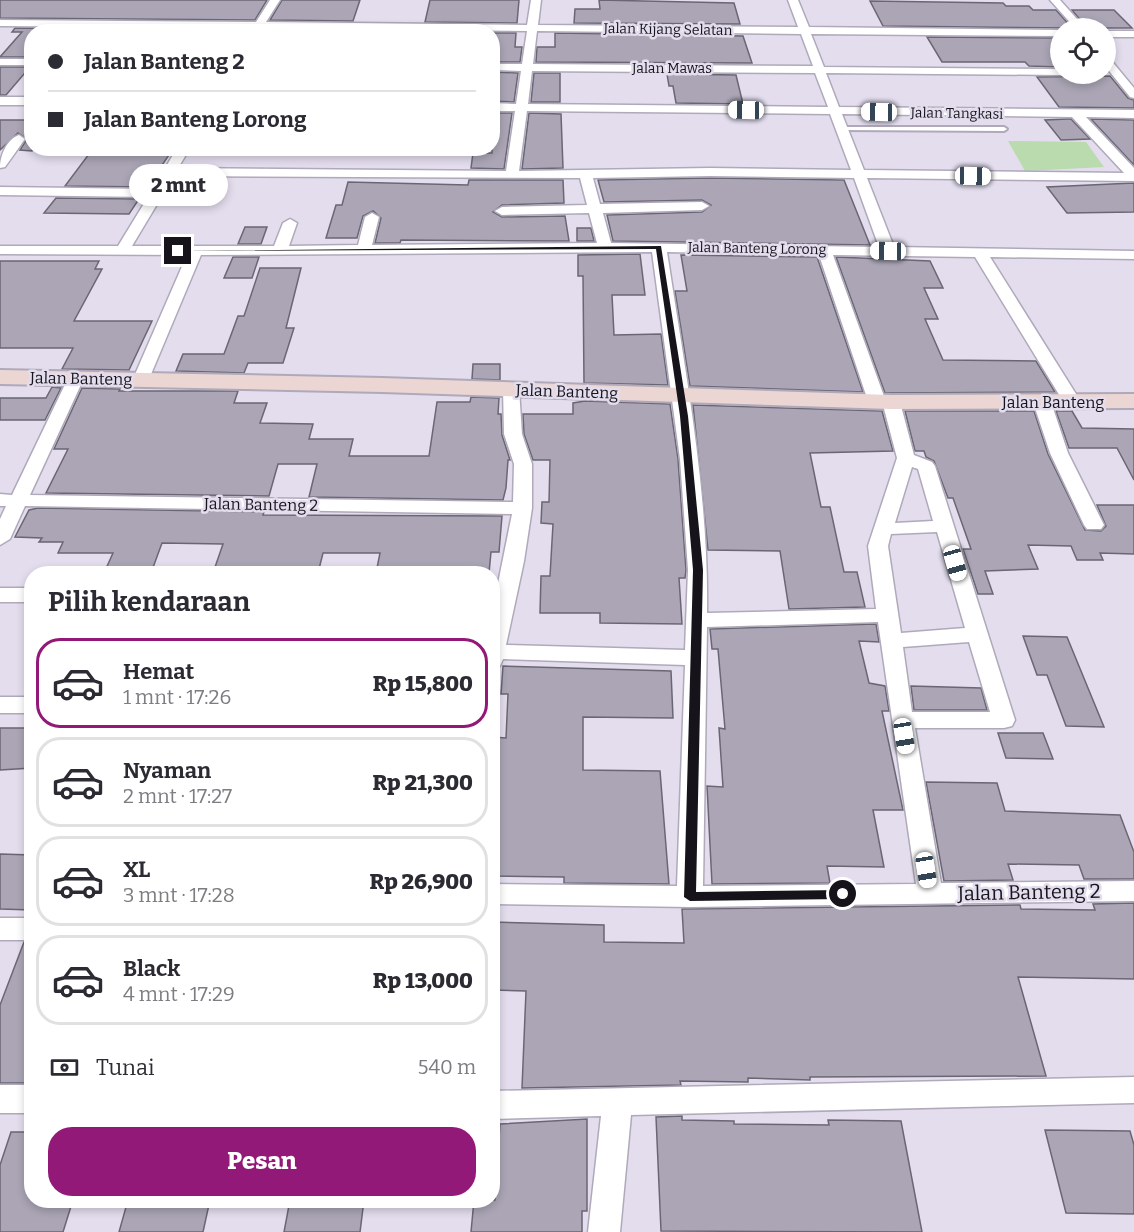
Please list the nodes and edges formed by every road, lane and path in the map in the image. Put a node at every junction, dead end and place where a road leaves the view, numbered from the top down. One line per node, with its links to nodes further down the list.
1 (274, 0): 8 (street)
2 (536, 0): 10 (street)
3 (793, 0): 11 (street)
4 (1055, 0): 5 (street)
5 (1071, 18)
6 (0, 23): 7 (street, Jalan Kijang Selatan)
7 (43, 24)
8 (260, 24)
9 (500, 28): 10 (street, Jalan Kijang Selatan)
10 (532, 28): 11 (street, Jalan Kijang Selatan); 18 (street)
11 (803, 31): 12 (street, Jalan Kijang Selatan); 19 (street)
12 (1050, 33)
13 (1116, 34): 14 (street)
14 (1134, 34)
15 (0, 62): 16 (street)
16 (24, 62)
17 (500, 67): 18 (street, Jalan Mawas)
18 (525, 67): 19 (street, Jalan Mawas); 28 (street)
19 (819, 69): 20 (street, Jalan Mawas); 29 (street)
20 (1050, 72)
21 (1116, 73): 22 (street)
22 (1134, 73)
23 (1116, 78): 24 (street)
24 (1134, 95)
25 (0, 101): 26 (street)
26 (24, 101)
27 (500, 107): 28 (street, Jalan Tangkasi)
28 (522, 107): 29 (street, Jalan Tangkasi); 43 (street)
29 (836, 111): 30 (street, Jalan Tangkasi); 32 (street)
30 (1076, 114): 31 (street, Jalan Tangkasi); 39 (street)
31 (1134, 114)
32 (842, 128): 33 (lane); 44 (street)
33 (1004, 129)
34 (0, 139): 35 (street)
35 (24, 139)
36 (24, 140): 40 (street)
37 (179, 156): 41 (street)
38 (1134, 158): 39 (street)
39 (1118, 159): 45 (street)
40 (0, 164)
41 (169, 172): 43 (street); 47 (street)
42 (585, 173): 43 (street); 44 (street); 49 (street)
43 (512, 175)
44 (859, 175): 45 (street); 61 (street)
45 (1134, 177)
46 (0, 190): 47 (street)
47 (157, 193): 59 (street)
48 (702, 206): 49 (street)
49 (596, 209): 50 (street); 53 (street)
50 (502, 211)
51 (372, 218): 56 (street)
52 (290, 223): 58 (street)
53 (606, 246): 54 (street, Jalan Banteng Lorong); 56 (street, Jalan Banteng Lorong)
54 (659, 247): 57 (street, Jalan Banteng Lorong); 68 (street)
55 (0, 249): 59 (street, Jalan Banteng Lorong)
56 (364, 249): 58 (street, Jalan Banteng Lorong)
57 (824, 249): 61 (street, Jalan Banteng Lorong); 69 (street)
58 (280, 250): 60 (street, Jalan Banteng Lorong)
59 (122, 251): 60 (street, Jalan Banteng Lorong)
60 (196, 251): 66 (street)
61 (888, 251): 62 (street, Jalan Banteng Lorong)
62 (980, 253): 63 (street, Jalan Banteng Lorong); 72 (street)
63 (1134, 255)
64 (0, 377): 65 (street, Jalan Banteng)
65 (76, 378): 66 (street, Jalan Banteng); 74 (street)
66 (141, 380): 67 (street, Jalan Banteng)
67 (511, 389): 68 (street, Jalan Banteng); 75 (street)
68 (682, 394): 69 (street, Jalan Banteng); 84 (street)
69 (884, 401): 71 (street, Jalan Banteng); 73 (street)
70 (1134, 401): 72 (street, Jalan Banteng)
71 (1042, 402): 72 (street, Jalan Banteng); 76 (street)
72 (1072, 402)
73 (906, 458): 77 (street); 78 (street)
74 (10, 500): 75 (street, Jalan Banteng 2); 79 (street)
75 (522, 508): 82 (street)
76 (1094, 525)
77 (946, 526): 78 (street); 85 (street)
78 (884, 529): 83 (street)
79 (0, 539)
80 (0, 595): 81 (street)
81 (24, 595)
82 (500, 595)
83 (886, 615): 84 (street); 86 (street)
84 (698, 620): 88 (street)
85 (977, 634): 86 (street); 91 (street)
86 (890, 641): 91 (street)
87 (500, 656): 88 (street)
88 (697, 658): 95 (street)
89 (0, 705): 90 (street)
90 (24, 705)
91 (902, 720): 93 (street)
92 (1134, 891): 93 (street, Jalan Banteng 2)
93 (930, 893): 95 (street, Jalan Banteng 2)
94 (500, 894): 95 (street, Jalan Banteng 2)
95 (690, 897)
96 (0, 929): 97 (street)
97 (24, 929)
98 (1134, 1090): 101 (street)
99 (0, 1099): 100 (street)
100 (24, 1099)
101 (617, 1103): 102 (street); 103 (street)
102 (500, 1105)
103 (604, 1232)

